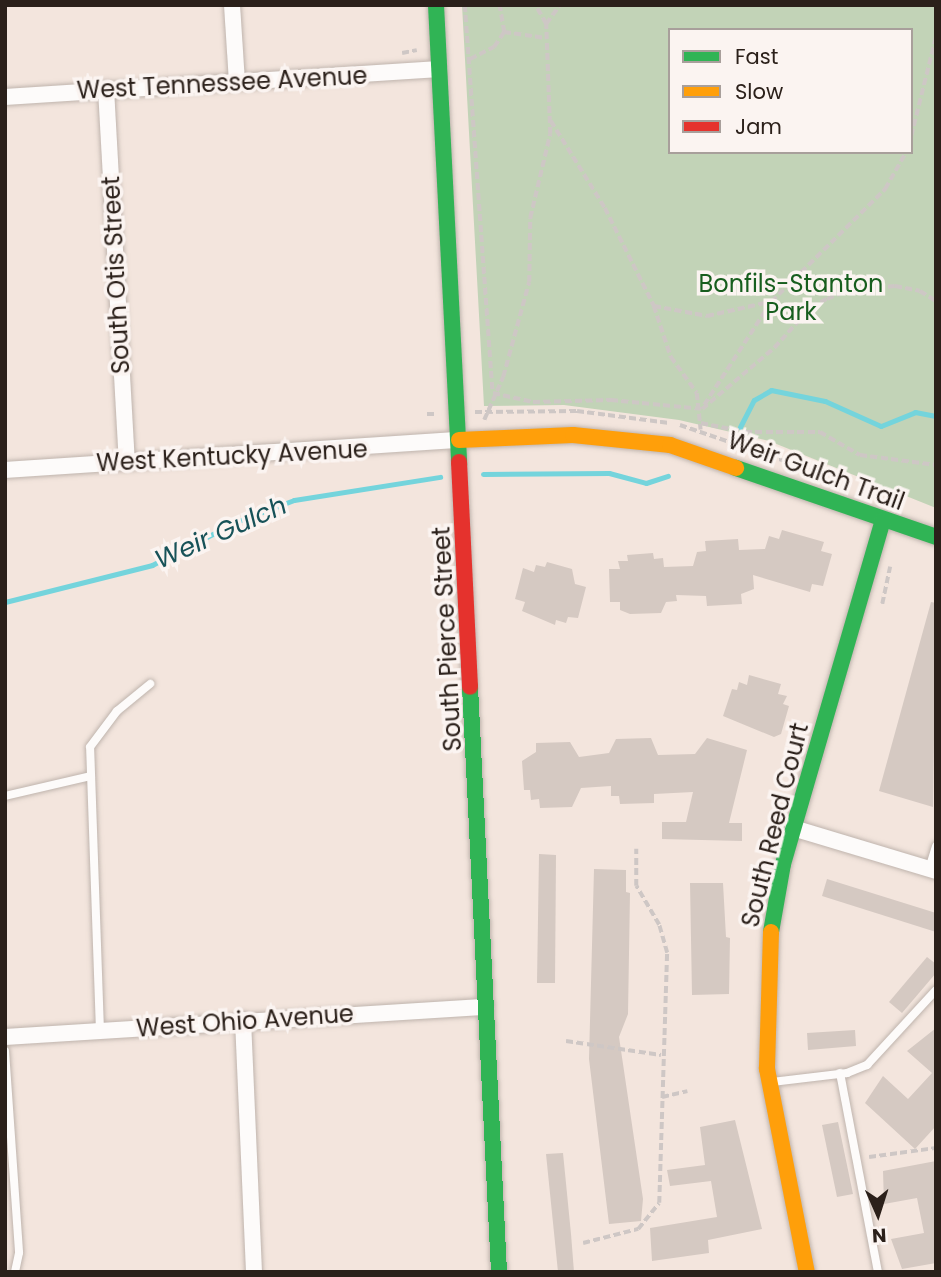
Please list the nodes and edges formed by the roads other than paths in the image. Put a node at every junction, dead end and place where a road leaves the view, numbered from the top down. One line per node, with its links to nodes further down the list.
1 (232, 5): 4 (street)
2 (436, 5): 3 (street, South Pierce Street)
3 (439, 69): 4 (street, West Tennessee Avenue); 7 (street, South Pierce Street)
4 (237, 82): 5 (street, West Tennessee Avenue)
5 (106, 89): 6 (street, West Tennessee Avenue); 8 (street, South Otis Street)
6 (5, 97)
7 (459, 440): 8 (street, West Kentucky Avenue); 10 (street); 19 (street, South Pierce Street)
8 (127, 462): 9 (street, West Kentucky Avenue)
9 (5, 470)
10 (883, 520): 11 (street); 15 (street, South Reed Court)
11 (936, 537)
12 (150, 684): 13 (lane)
13 (91, 776): 14 (lane); 21 (lane)
14 (5, 796)
15 (793, 828): 17 (street); 25 (street, South Reed Court)
16 (936, 846): 17 (lane)
17 (932, 870)
18 (936, 990): 24 (lane)
19 (486, 1007): 20 (street, West Ohio Avenue); 28 (street, South Pierce Street)
20 (243, 1020): 21 (street, West Ohio Avenue); 27 (street)
21 (100, 1031): 22 (street, West Ohio Avenue)
22 (5, 1037)
23 (5, 1051): 26 (lane)
24 (840, 1073): 25 (lane); 30 (lane)
25 (769, 1082): 29 (street, South Reed Court)
26 (15, 1272)
27 (254, 1272)
28 (499, 1272)
29 (807, 1272)
30 (877, 1272)

